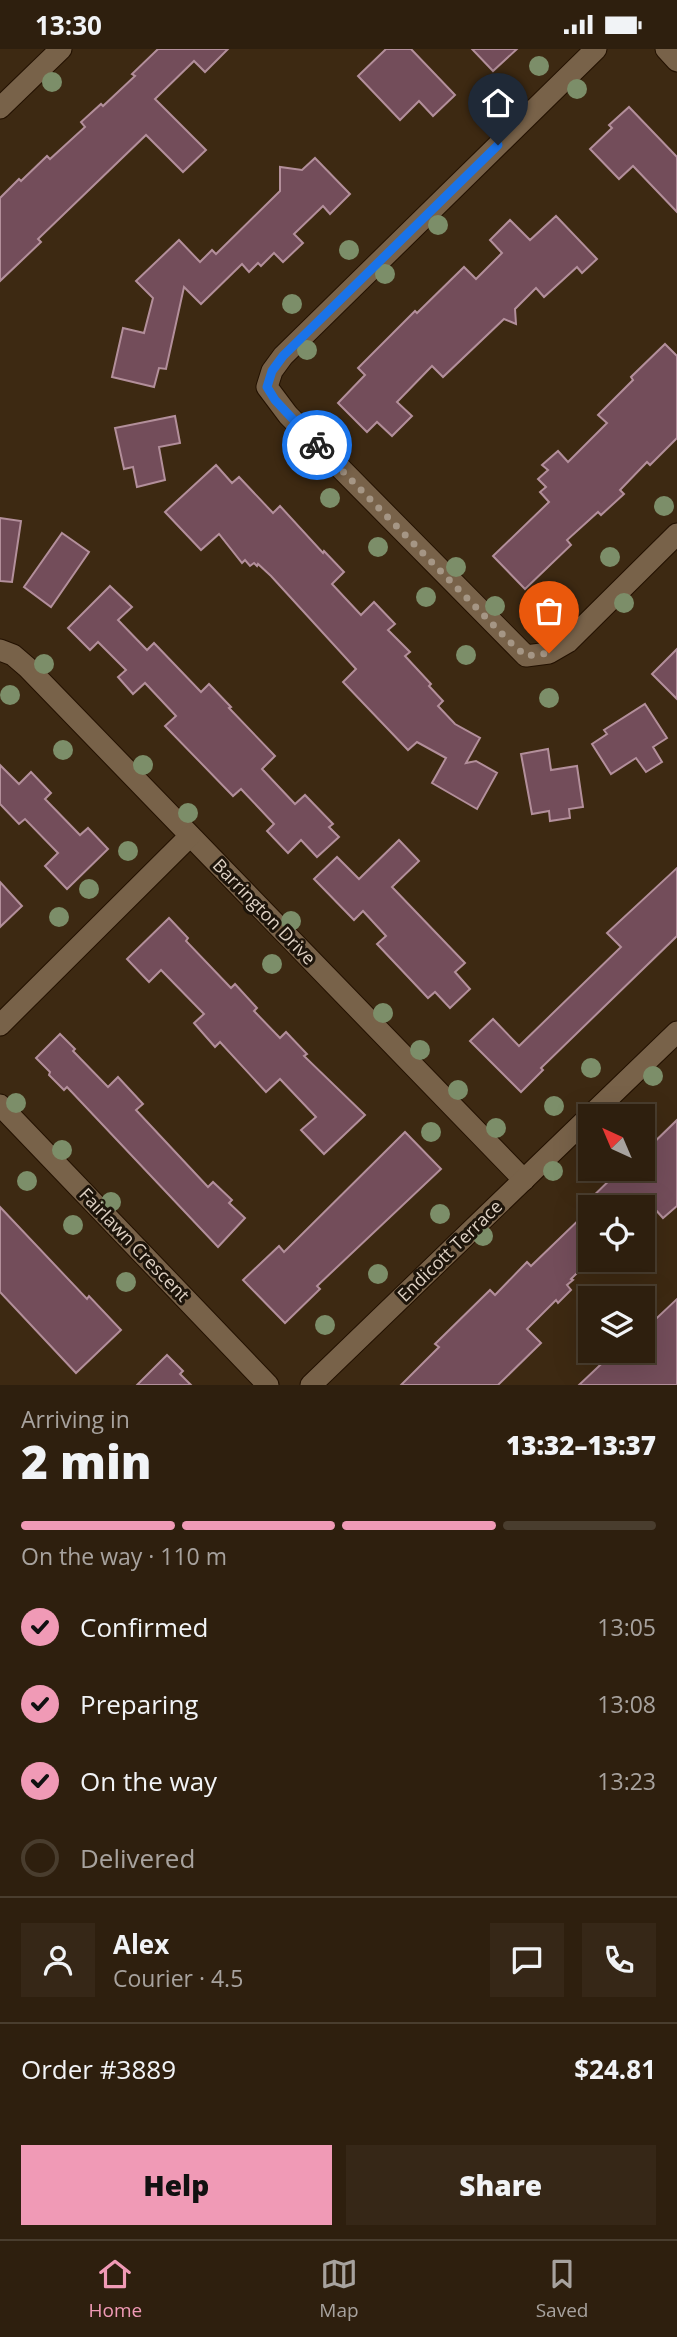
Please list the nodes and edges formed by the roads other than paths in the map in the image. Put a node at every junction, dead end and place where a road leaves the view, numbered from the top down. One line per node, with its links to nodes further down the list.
1 (61, 49): 5 (street)
2 (596, 49): 6 (street)
3 (666, 49): 4 (street)
4 (677, 61)
5 (0, 108)
6 (677, 534)
7 (0, 650): 8 (street, Barrington Drive)
8 (190, 836): 9 (street); 12 (street, Barrington Drive)
9 (0, 1025)
10 (677, 1033): 12 (street, Endicott Terrace)
11 (0, 1105): 13 (street, Fairlawn Crescent)
12 (524, 1180): 14 (street, Endicott Terrace)
13 (268, 1385)
14 (311, 1385)

